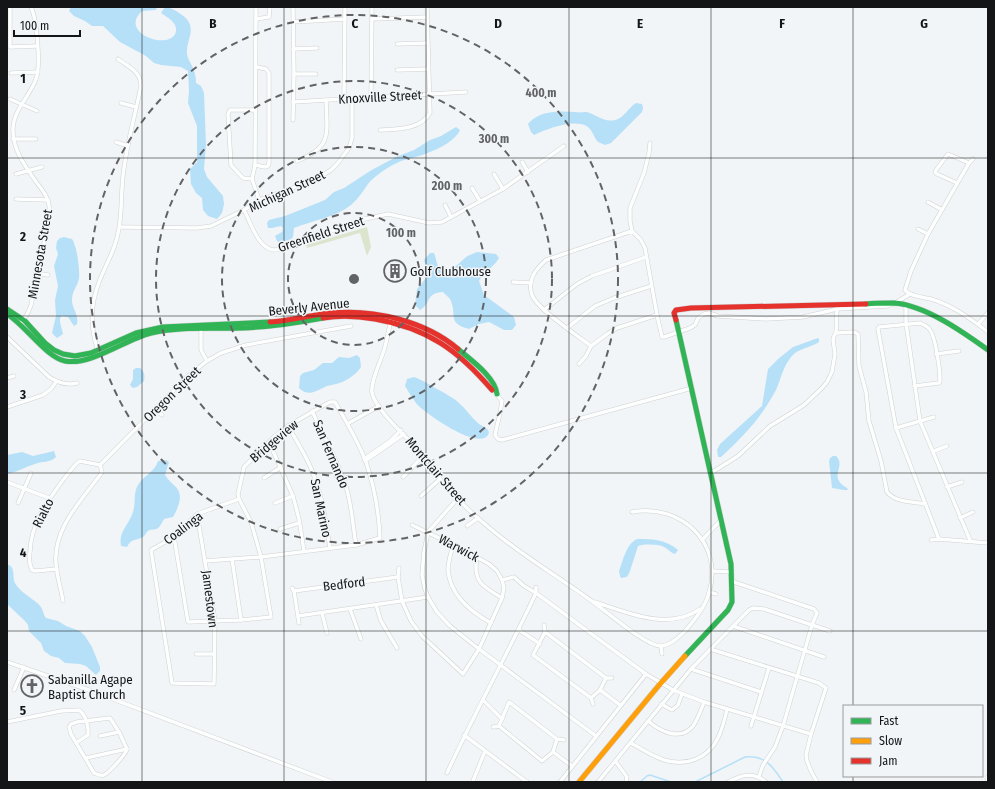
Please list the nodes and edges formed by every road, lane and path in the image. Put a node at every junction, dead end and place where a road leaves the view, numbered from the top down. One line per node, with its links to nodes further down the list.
1 (10, 7): 14 (street)
2 (31, 7): 17 (street, Minnesota Street)
3 (256, 7): 10 (street)
4 (270, 7): 10 (street)
5 (293, 7): 13 (street)
6 (344, 7): 12 (street)
7 (372, 7): 11 (street)
8 (427, 7): 9 (street)
9 (427, 17): 11 (street); 15 (street)
10 (256, 19): 21 (street)
11 (372, 19): 30 (street)
12 (344, 20): 13 (street); 32 (street)
13 (293, 22): 19 (street)
14 (9, 31): 17 (street)
15 (427, 43): 16 (street); 22 (street)
16 (397, 44)
17 (37, 46): 24 (street, Minnesota Street)
18 (316, 48): 19 (street)
19 (293, 49): 26 (street)
20 (118, 59): 38 (street)
21 (257, 67): 39 (street); 53 (street)
22 (428, 69): 23 (street); 29 (street)
23 (397, 70)
24 (38, 72): 25 (street); 37 (street, Minnesota Street)
25 (11, 73)
26 (294, 74): 27 (street); 35 (street)
27 (316, 74)
28 (466, 92): 29 (street, Knoxville Street)
29 (430, 95): 30 (street, Knoxville Street); 42 (street)
30 (371, 97): 33 (street, Knoxville Street)
31 (10, 99): 37 (street)
32 (344, 99): 33 (street, Knoxville Street); 34 (street, Knoxville Street)
33 (352, 99): 65 (street, Michigan Street)
34 (326, 100): 35 (street, Knoxville Street); 50 (street)
35 (293, 102): 41 (street)
36 (120, 103): 38 (street)
37 (22, 104): 40 (street); 44 (street, Minnesota Street)
38 (136, 107): 47 (street)
39 (255, 110): 53 (street); 59 (street)
40 (37, 111)
41 (292, 120)
42 (380, 130)
43 (36, 139): 44 (street)
44 (13, 140): 55 (street, Minnesota Street)
45 (116, 142): 47 (street)
46 (650, 143): 74 (street)
47 (128, 146): 72 (street)
48 (564, 146): 56 (street, Greenfield Street)
49 (973, 159): 52 (street)
50 (298, 161)
51 (522, 162): 56 (street)
52 (969, 163): 60 (street); 60 (street)
53 (254, 165): 59 (street)
54 (42, 166): 55 (street)
55 (28, 170): 57 (street); 64 (street, Minnesota Street)
56 (528, 172): 62 (street, Greenfield Street)
57 (16, 174)
58 (494, 174): 62 (street)
59 (252, 179): 65 (street)
60 (957, 183): 70 (street)
61 (472, 188): 66 (street)
62 (502, 189): 66 (street, Greenfield Street)
63 (16, 199): 64 (street)
64 (48, 200): 77 (street, Minnesota Street)
65 (259, 200): 69 (street, Michigan Street)
66 (480, 201): 71 (street, Greenfield Street)
67 (928, 202): 70 (street)
68 (446, 205): 71 (street)
69 (244, 210): 71 (street, Greenfield Street); 72 (street, Michigan Street)
70 (942, 210): 75 (street)
71 (451, 217)
72 (120, 226): 105 (street)
73 (918, 229): 75 (street)
74 (632, 231): 76 (street); 80 (street)
75 (928, 234): 82 (street)
76 (646, 257): 81 (street); 86 (street)
77 (36, 273): 78 (street); 92 (street, Minnesota Street)
78 (48, 275)
79 (514, 282): 80 (street)
80 (531, 283): 86 (street)
81 (651, 286): 90 (street); 97 (street)
82 (910, 294): 83 (street); 94 (street)
83 (896, 303): 84 (street); 87 (street); 98 (street)
84 (906, 305): 93 (street); 103 (street)
85 (7, 309): 92 (street, Beverly Avenue)
86 (544, 310): 97 (street)
87 (837, 310): 98 (street); 100 (street)
88 (988, 313): 94 (street)
89 (7, 314): 92 (street, Beverly Avenue)
90 (657, 315): 98 (street); 102 (street)
91 (391, 320): 96 (street, Beverly Avenue); 115 (street, Beverly Avenue); 116 (street, Beverly Avenue); 117 (street, Montclair Street)
92 (22, 321): 105 (street, Beverly Avenue)
93 (906, 323): 106 (street); 113 (street); 126 (street)
94 (978, 324): 99 (street)
95 (351, 326): 107 (street, Oregon Street)
96 (201, 327): 105 (street, Beverly Avenue); 107 (street)
97 (567, 328): 102 (street)
98 (679, 332): 114 (street)
99 (988, 332)
100 (836, 333): 137 (street); 152 (street)
101 (7, 337): 111 (street)
102 (591, 346): 108 (street)
103 (988, 350)
104 (959, 351): 106 (street)
105 (98, 352)
106 (936, 354): 113 (street)
107 (207, 361): 119 (street, Oregon Street)
108 (579, 364)
109 (14, 376): 110 (street)
110 (7, 378)
111 (56, 382): 112 (street); 118 (street)
112 (77, 383)
113 (914, 386): 123 (street)
114 (692, 388): 116 (street); 137 (street)
115 (492, 390): 116 (street, Beverly Avenue)
116 (498, 394)
117 (379, 406): 124 (street); 127 (street, Montclair Street)
118 (7, 407)
119 (155, 410): 121 (street); 134 (street, Oregon Street)
120 (312, 411): 124 (street, Bridgeview); 125 (street, Bridgeview); 170 (street, San Fernando)
121 (162, 415)
122 (934, 418): 123 (street)
123 (920, 421): 126 (street); 131 (street)
124 (347, 424): 133 (street)
125 (288, 426): 129 (street, Bridgeview); 172 (street, San Marino)
126 (896, 428): 152 (street)
127 (401, 430): 128 (street, Montclair Street); 133 (street)
128 (404, 434): 132 (street, Montclair Street); 133 (street)
129 (269, 442): 135 (street); 149 (street, Bridgeview)
130 (947, 446): 131 (street)
131 (934, 452): 143 (street)
132 (424, 455): 138 (street); 140 (street, Montclair Street)
133 (365, 460): 170 (street)
134 (100, 465): 147 (street, Rialto); 179 (street)
135 (281, 467): 139 (street); 145 (street)
136 (31, 473): 144 (street)
137 (711, 473): 158 (street)
138 (403, 477)
139 (264, 478)
140 (440, 479): 146 (street); 148 (street, Montclair Street)
141 (8, 482): 144 (street)
142 (962, 482): 143 (street)
143 (947, 487): 157 (street)
144 (24, 488): 147 (street); 150 (street)
145 (293, 496): 151 (street); 159 (street)
146 (421, 496)
147 (49, 498): 179 (street, Rialto)
148 (458, 498): 156 (street, Montclair Street); 163 (street)
149 (239, 499): 155 (street, Coalinga); 174 (street)
150 (18, 503)
151 (275, 503)
152 (924, 504): 165 (street)
153 (632, 512): 166 (street)
154 (973, 512): 157 (street)
155 (197, 514): 164 (street, Coalinga); 177 (street, Jamestown)
156 (478, 518): 161 (street); 193 (street, Montclair Street)
157 (960, 518): 168 (street)
158 (721, 520): 166 (street); 181 (street)
159 (299, 523): 162 (street); 173 (street)
160 (412, 524): 163 (street, Warwick)
161 (468, 526)
162 (280, 529)
163 (428, 532): 171 (street, Warwick); 189 (street)
164 (174, 537): 200 (street); 230 (street, Coalinga)
165 (939, 539): 167 (street); 168 (street)
166 (702, 540): 180 (street)
167 (932, 540)
168 (970, 540): 169 (street)
169 (988, 543)
170 (356, 545): 172 (street)
171 (453, 545): 175 (street, Warwick); 202 (street)
172 (330, 548): 173 (street)
173 (304, 551): 174 (street)
174 (261, 557): 176 (street); 199 (street)
175 (477, 558): 183 (street, Warwick); 190 (street)
176 (232, 559): 177 (street); 199 (street)
177 (205, 561): 200 (street, Jamestown)
178 (398, 568): 182 (street)
179 (57, 569): 191 (street)
180 (712, 571): 181 (street); 186 (street)
181 (731, 572): 184 (street)
182 (398, 577): 192 (street); 198 (street, Bedford)
183 (502, 579): 187 (street); 190 (street)
184 (731, 581): 204 (street); 231 (street)
185 (536, 587): 187 (street)
186 (709, 592): 188 (street); 195 (street)
187 (536, 593): 206 (street); 226 (street)
188 (716, 594)
189 (428, 597): 192 (street); 214 (street)
190 (502, 598): 202 (street)
191 (63, 601)
192 (402, 601): 194 (street); 214 (street)
193 (592, 601): 195 (street, Montclair Street); 212 (street, Montclair Street)
194 (376, 605): 196 (street); 213 (street)
195 (703, 607): 212 (street)
196 (350, 609): 197 (street); 210 (street)
197 (322, 613): 198 (street); 209 (street)
198 (298, 616): 201 (street)
199 (241, 620): 200 (street)
200 (215, 621): 218 (street, Jamestown)
201 (299, 623)
202 (491, 623): 214 (street)
203 (544, 625): 208 (street)
204 (812, 625): 205 (street); 207 (street); 216 (street)
205 (733, 626): 215 (street); 216 (street)
206 (519, 630): 211 (street); 222 (street)
207 (830, 631)
208 (546, 632): 211 (street); 228 (street)
209 (327, 633)
210 (361, 639)
211 (540, 644): 238 (street)
212 (661, 646): 219 (street)
213 (397, 648)
214 (479, 649): 222 (street)
215 (710, 649): 224 (street); 225 (street)
216 (805, 652): 220 (street); 227 (street)
217 (196, 654): 218 (street)
218 (214, 654): 230 (street, Jamestown)
219 (662, 654)
220 (824, 657)
221 (7, 662): 223 (street)
222 (500, 665): 239 (street); 259 (street)
223 (24, 667): 232 (street); 276 (street)
224 (769, 668): 227 (street); 235 (street)
225 (690, 669): 234 (street); 235 (street)
226 (646, 674): 231 (street); 244 (street)
227 (797, 676): 253 (street); 256 (street)
228 (606, 678): 229 (street); 233 (street)
229 (612, 678)
230 (214, 684)
231 (660, 684): 234 (street); 279 (street)
232 (14, 690)
233 (600, 690): 238 (street); 244 (street)
234 (673, 690): 236 (street); 243 (street)
235 (761, 692): 246 (street)
236 (682, 694): 241 (street); 243 (street)
237 (508, 698): 240 (street)
238 (591, 698): 242 (street)
239 (483, 700): 247 (street); 257 (street)
240 (509, 702): 247 (street); 260 (street)
241 (704, 702): 245 (street); 249 (street)
242 (593, 704)
243 (661, 704): 249 (street)
244 (620, 705): 259 (street)
245 (727, 709): 246 (street); 263 (street)
246 (753, 717): 252 (street); 253 (street)
247 (502, 719): 251 (street)
248 (86, 721): 250 (street); 255 (street); 262 (street); 262 (street)
249 (648, 721): 263 (street)
250 (7, 722)
251 (499, 726): 254 (street); 268 (street)
252 (751, 726)
253 (783, 726): 256 (street); 273 (street)
254 (493, 727)
255 (119, 732): 258 (street); 264 (street)
256 (811, 734): 284 (street)
257 (464, 735): 265 (street); 272 (street)
258 (100, 736)
259 (596, 736): 271 (street)
260 (557, 739): 261 (street); 266 (street)
261 (564, 740)
262 (76, 743): 267 (street)
263 (631, 743): 269 (street)
264 (127, 749): 267 (street); 267 (street)
265 (485, 751): 275 (street); 277 (street)
266 (553, 752): 268 (street); 271 (street)
267 (86, 758)
268 (542, 761): 270 (street)
269 (616, 762): 280 (street); 281 (street)
270 (544, 766)
271 (572, 766): 278 (street)
272 (448, 773)
273 (759, 776): 282 (street); 283 (street)
274 (988, 777): 285 (street)
275 (473, 781)
276 (332, 782)
277 (526, 782)
278 (560, 782)
279 (579, 782)
280 (599, 782)
281 (626, 782)
282 (728, 782)
283 (766, 782)
284 (817, 782)
285 (988, 782)

